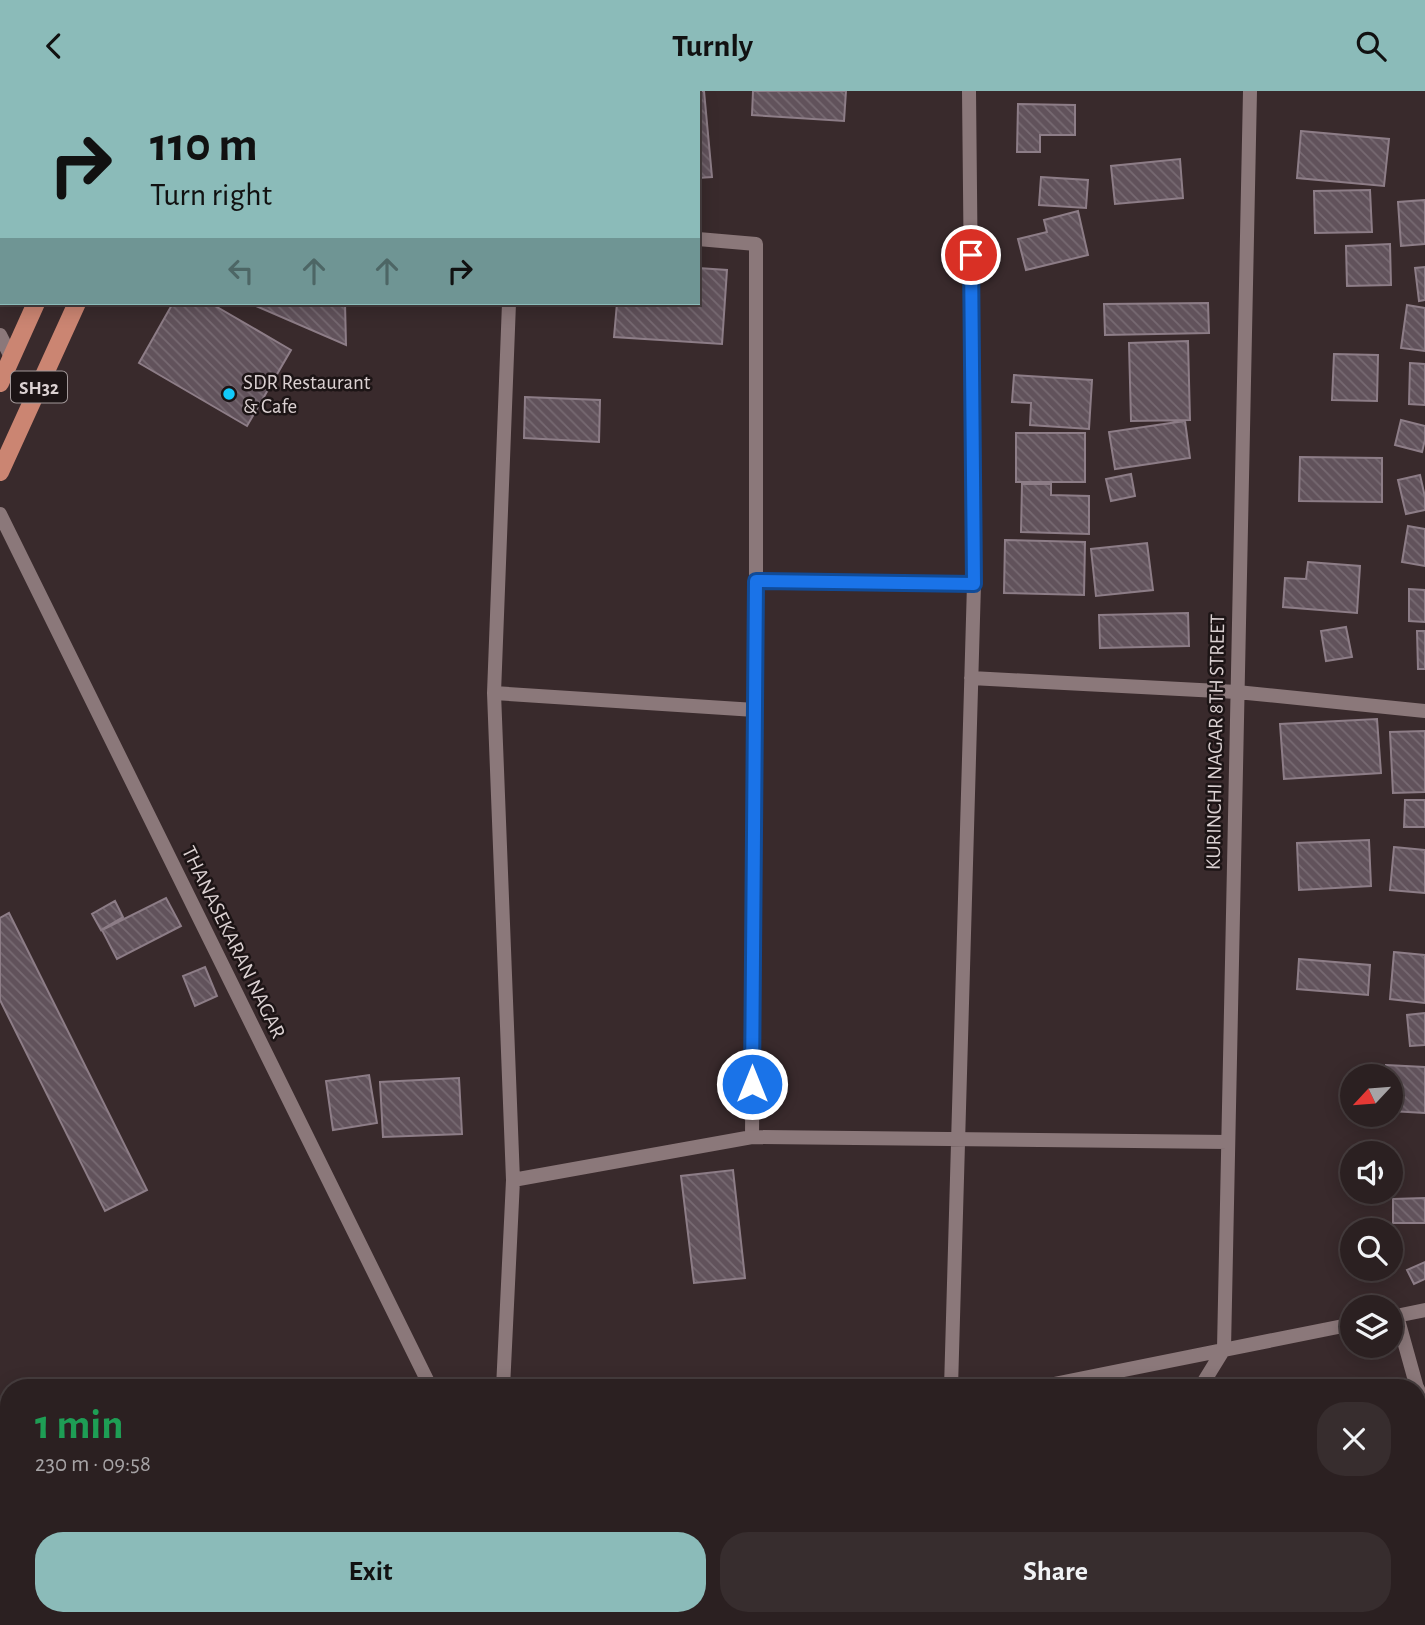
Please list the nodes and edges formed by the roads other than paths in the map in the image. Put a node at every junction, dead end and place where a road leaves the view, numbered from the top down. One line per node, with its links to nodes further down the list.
1 (969, 91): 13 (street)
2 (1250, 91): 15 (street, KURINCHI NAGAR 8TH STREET)
3 (700, 239): 12 (street)
4 (35, 305): 8 (main road, SH32)
5 (76, 305): 10 (main road, SH32)
6 (509, 305): 16 (street)
7 (0, 335): 8 (street)
8 (12, 359): 9 (main road, SH32)
9 (0, 383)
10 (0, 472)
11 (0, 514): 28 (street, THANASEKARAN NAGAR)
12 (756, 581): 13 (street); 17 (street)
13 (974, 584): 14 (street)
14 (971, 678): 15 (street); 20 (street)
15 (1237, 692): 18 (street); 21 (street, KURINCHI NAGAR 8TH STREET)
16 (494, 693): 17 (street); 22 (street)
17 (755, 710): 19 (street)
18 (1425, 711)
19 (752, 1137): 20 (street); 22 (street)
20 (958, 1139): 21 (street); 30 (street)
21 (1228, 1142): 27 (street, KURINCHI NAGAR 8TH STREET)
22 (513, 1180): 29 (street)
23 (1425, 1310): 24 (street)
24 (1403, 1314)
25 (1340, 1327): 27 (street)
26 (1403, 1345): 33 (street)
27 (1224, 1349): 31 (street); 32 (street)
28 (427, 1379)
29 (503, 1379)
30 (951, 1379)
31 (1078, 1379)
32 (1206, 1379)
33 (1414, 1379)

